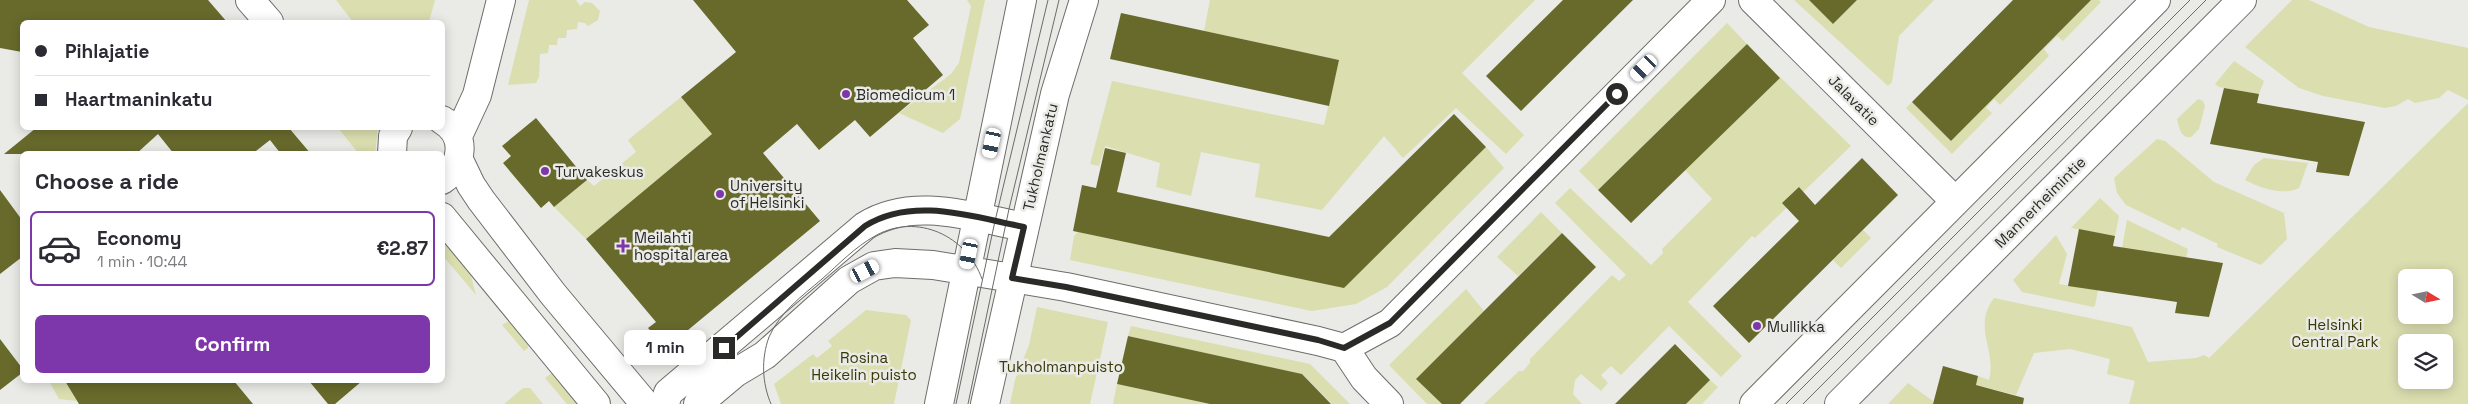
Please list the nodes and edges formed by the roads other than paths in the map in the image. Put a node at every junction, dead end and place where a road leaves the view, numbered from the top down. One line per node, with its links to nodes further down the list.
1 (250, 0): 9 (main road)
2 (501, 0): 10 (main road)
3 (1022, 0): 12 (main road)
4 (1084, 0): 14 (main road, Tukholmankatu)
5 (1711, 0): 17 (main road)
6 (1753, 0): 11 (main road, Jalavatie)
7 (2156, 0): 11 (main road)
8 (2242, 0): 26 (main road, Mannerheimintie)
9 (267, 20)
10 (451, 149): 19 (main road)
11 (1955, 201): 25 (main road)
12 (976, 218): 14 (main road); 15 (main road); 20 (main road)
13 (445, 222): 18 (main road)
14 (1024, 227): 16 (main road, Tukholmankatu)
15 (966, 271): 16 (main road); 21 (main road); 22 (main road)
16 (1012, 278): 17 (main road); 23 (main road, Tukholmankatu)
17 (1344, 348): 24 (main road)
18 (596, 404)
19 (645, 404)
20 (665, 404)
21 (698, 404)
22 (939, 404)
23 (984, 404)
24 (1389, 404)
25 (1754, 404)
26 (1839, 404)

